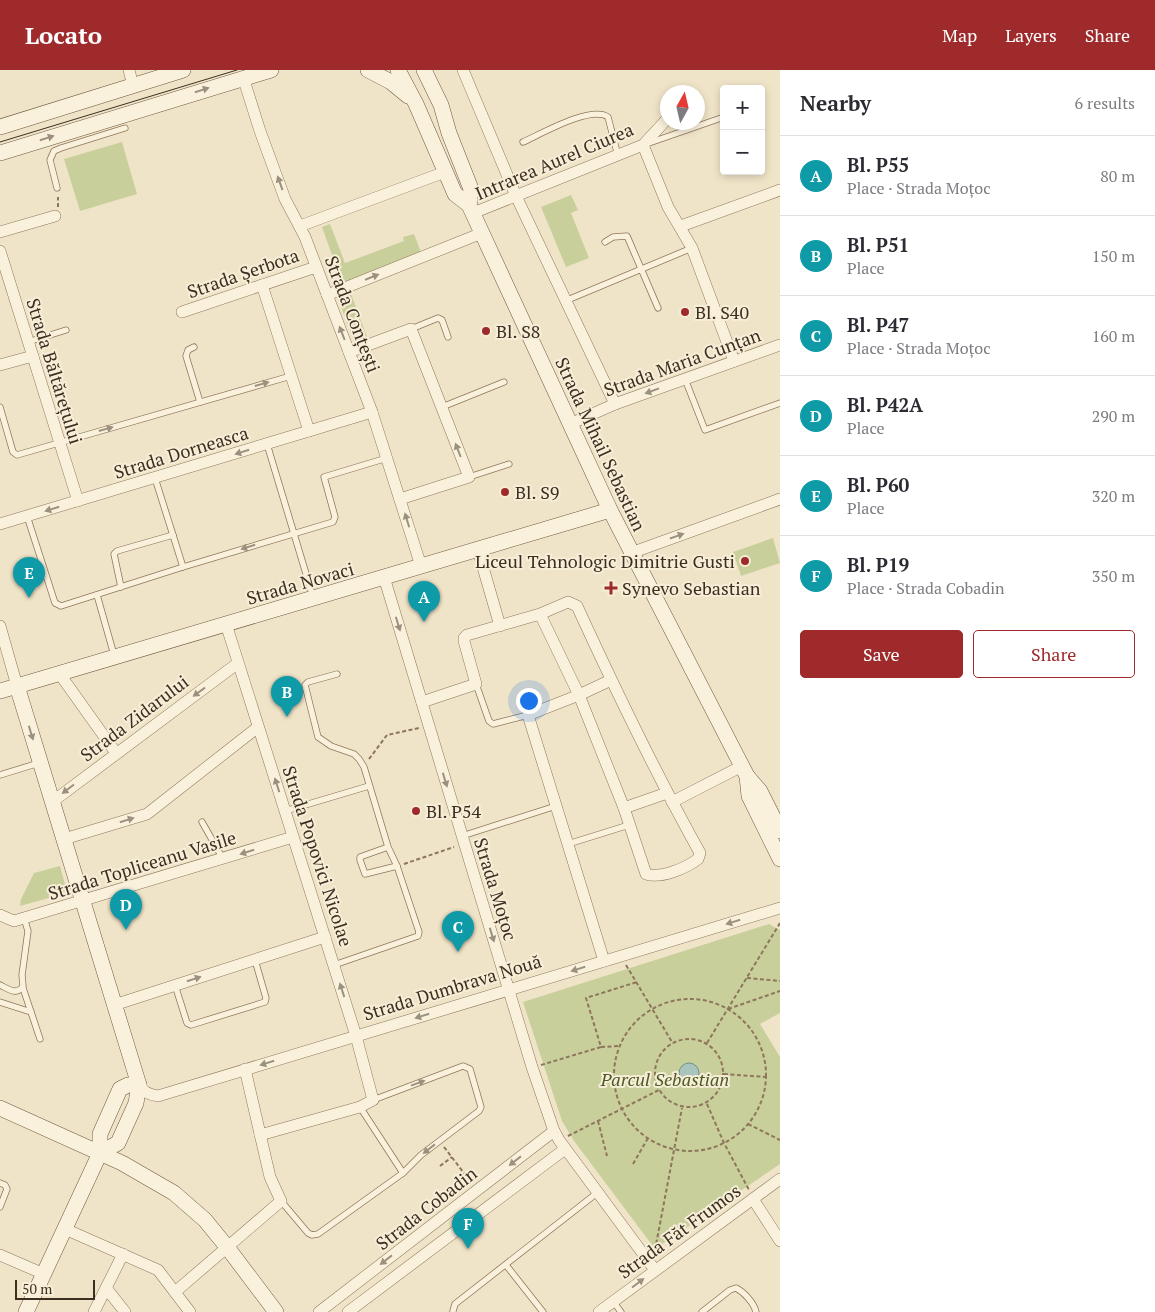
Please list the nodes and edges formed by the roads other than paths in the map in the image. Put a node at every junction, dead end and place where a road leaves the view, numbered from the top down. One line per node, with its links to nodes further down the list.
1 (129, 70): 10 (street)
2 (183, 70): 10 (street)
3 (271, 70): 9 (street)
4 (368, 70): 11 (street)
5 (398, 70): 11 (street, Strada Mihail Sebastian)
6 (424, 70): 12 (street, Strada Mihail Sebastian)
7 (435, 70): 12 (street)
8 (463, 70): 24 (street, Strada Mihail Sebastian)
9 (243, 77): 19 (street, one-way to 9); 27 (street, Strada Conțești, one-way to 9)
10 (134, 86): 14 (street)
11 (416, 104): 21 (street, Strada Mihail Sebastian)
12 (441, 105): 25 (street, Strada Mihail Sebastian)
13 (720, 118): 18 (lane)
14 (0, 127)
15 (660, 127): 18 (street, Intrarea Aurel Ciurea)
16 (125, 128): 22 (lane)
17 (523, 142): 20 (lane)
18 (643, 145): 20 (street, Intrarea Aurel Ciurea); 28 (street)
19 (0, 153)
20 (618, 156): 24 (street, Intrarea Aurel Ciurea)
21 (445, 172): 25 (street, Strada Mihail Sebastian); 27 (street)
22 (57, 188)
23 (780, 190): 28 (street)
24 (516, 196): 25 (street, Intrarea Aurel Ciurea); 38 (street, Strada Mihail Sebastian)
25 (471, 209): 30 (street, Strada Mihail Sebastian)
26 (55, 216): 29 (street)
27 (300, 226): 34 (street, Strada Conțești)
28 (681, 226): 32 (street)
29 (0, 232)
30 (482, 233): 37 (street, one-way to 30); 60 (street, Strada Mihail Sebastian)
31 (605, 242): 35 (lane)
32 (692, 248): 35 (lane); 49 (street)
33 (0, 251): 44 (street, Strada Băltărețului)
34 (316, 267): 36 (street, Strada Șerbota); 37 (street, Strada Conțești)
35 (641, 270): 38 (lane); 39 (lane)
36 (262, 285): 40 (street, Strada Șerbota); 51 (street)
37 (327, 295): 47 (street, Strada Conțești, one-way to 37)
38 (565, 301): 56 (street, Strada Mihail Sebastian)
39 (658, 308)
40 (182, 312)
41 (411, 329): 43 (lane); 47 (street); 58 (street)
42 (66, 330): 44 (lane)
43 (448, 337)
44 (28, 342): 48 (street, Strada Băltărețului)
45 (194, 347): 54 (lane)
46 (779, 349): 49 (street, Strada Maria Cunțan)
47 (349, 352): 59 (street, Strada Conțești)
48 (33, 356): 50 (street); 62 (street, Strada Băltărețului)
49 (734, 361): 52 (street, Strada Maria Cunțan)
50 (0, 366)
51 (291, 376): 54 (lane, one-way to 51); 61 (street)
52 (685, 379): 55 (lane); 56 (street, Strada Maria Cunțan, one-way to 56)
53 (504, 382): 58 (lane)
54 (200, 402): 62 (lane, one-way to 54)
55 (780, 403)
56 (615, 404): 60 (street, Strada Maria Cunțan)
57 (0, 407): 62 (lane)
58 (442, 407): 66 (street, one-way to 58)
59 (372, 412): 61 (street, Strada Dorneasca); 64 (street, Strada Conțești)
60 (570, 424): 71 (street, Strada Mihail Sebastian)
61 (309, 431): 63 (street, Strada Dorneasca)
62 (59, 443): 70 (street, Strada Băltărețului)
63 (267, 444): 67 (street, Strada Dorneasca, one-way to 67); 74 (lane)
64 (387, 457): 69 (street, Strada Conțești); 74 (lane)
65 (509, 464): 66 (lane)
66 (469, 477): 69 (street)
67 (155, 478): 70 (street, Strada Dorneasca); 75 (lane)
68 (780, 499): 77 (street, one-way to 68)
69 (400, 500): 78 (street, Strada Conțești, one-way to 69)
70 (78, 501): 72 (street, Strada Dorneasca, one-way to 72)
71 (610, 510): 76 (street, Strada Novaci); 77 (street, Strada Mihail Sebastian)
72 (27, 516): 73 (street, Strada Dorneasca); 82 (lane)
73 (0, 524)
74 (294, 534): 79 (lane, one-way to 79); 83 (lane)
75 (173, 536): 79 (lane); 81 (lane)
76 (478, 550): 78 (street, Strada Novaci); 87 (street)
77 (631, 553): 102 (street, Strada Mihail Sebastian)
78 (421, 566): 80 (street, Strada Novaci)
79 (183, 567): 81 (lane)
80 (384, 577): 83 (street, Strada Novaci); 97 (street, Strada Moțoc, one-way to 97)
81 (121, 587): 82 (lane)
82 (97, 595): 88 (lane)
83 (314, 598): 85 (street, Strada Novaci)
84 (540, 614): 87 (street); 92 (street); 96 (street)
85 (226, 624): 88 (street, Strada Novaci); 89 (street, Strada Popovici Nicolae)
86 (0, 626): 94 (street)
87 (500, 626): 93 (street)
88 (115, 657): 90 (street, Strada Novaci)
89 (238, 663): 99 (street, Strada Popovici Nicolae); 100 (street, Strada Zidarului, one-way to 100)
90 (60, 673): 94 (street, Strada Novaci); 100 (street)
91 (337, 674): 104 (lane)
92 (611, 680): 96 (street); 105 (street)
93 (476, 684): 97 (street); 98 (lane)
94 (17, 686): 95 (street, Strada Novaci); 101 (street, one-way to 101)
95 (0, 691)
96 (579, 695): 98 (street); 108 (street)
97 (422, 702): 115 (street, Strada Moțoc, one-way to 115)
98 (528, 715): 107 (street)
99 (258, 727): 109 (street, Strada Popovici Nicolae, one-way to 99); 114 (street, one-way to 99)
100 (116, 753): 106 (street, Strada Zidarului, one-way to 106)
101 (40, 763): 103 (lane); 106 (street)
102 (744, 771): 105 (street); 112 (street, Strada Mihail Sebastian); 119 (street, Strada Mihail Sebastian)
103 (0, 774)
104 (369, 786): 109 (lane); 117 (lane)
105 (669, 798): 108 (street); 111 (street)
106 (52, 802): 114 (street)
107 (556, 806): 115 (lane); 116 (street)
108 (624, 808): 111 (street)
109 (285, 811): 113 (street, Strada Popovici Nicolae)
110 (202, 822): 118 (lane)
111 (630, 825): 116 (lane)
112 (780, 831)
113 (293, 838): 118 (street, Strada Topliceanu Vasile, one-way to 118); 125 (street, Strada Popovici Nicolae)
114 (64, 839): 121 (street)
115 (463, 840): 132 (street, Strada Moțoc, one-way to 132)
116 (568, 844): 127 (street)
117 (388, 847): 120 (lane); 120 (lane)
118 (223, 859): 121 (street, Strada Topliceanu Vasile)
119 (780, 859)
120 (397, 866): 128 (lane)
121 (83, 901): 124 (street, Strada Topliceanu Vasile); 134 (street)
122 (780, 908): 127 (street, Strada Dumbrava Nouă, one-way to 127)
123 (0, 915): 124 (street, Strada Topliceanu Vasile)
124 (24, 918): 131 (lane)
125 (325, 937): 126 (street); 128 (street, Strada Popovici Nicolae)
126 (255, 960): 130 (street, one-way to 126); 130 (lane)
127 (604, 961): 132 (street, Strada Dumbrava Nouă, one-way to 132)
128 (334, 964): 136 (street, Strada Popovici Nicolae, one-way to 128)
129 (0, 985): 131 (lane)
130 (175, 985): 134 (street)
131 (22, 988): 135 (lane)
132 (509, 990): 136 (street, Strada Dumbrava Nouă, one-way to 136); 144 (street, Strada Moțoc)
133 (0, 1002): 135 (lane)
134 (114, 1005): 139 (street)
135 (31, 1012): 137 (lane)
136 (356, 1036): 138 (street, Strada Dumbrava Nouă, one-way to 138); 140 (street, Strada Popovici Nicolae)
137 (40, 1039)
138 (245, 1069): 139 (street, Strada Dumbrava Nouă); 143 (street)
139 (139, 1085): 145 (street)
140 (373, 1100): 141 (street); 146 (lane, one-way to 146)
141 (360, 1107): 143 (street); 146 (lane)
142 (0, 1108): 145 (street)
143 (260, 1135): 151 (street)
144 (559, 1140): 149 (street, Strada Moțoc); 170 (street, Strada Cobadin, one-way to 170); 171 (street, Strada Cobadin)
145 (100, 1153): 153 (street); 155 (street)
146 (403, 1173): 151 (lane)
147 (780, 1179): 150 (street, Strada Făt Frumos)
148 (0, 1183): 152 (lane)
149 (597, 1193): 158 (lane); 159 (street, Strada Moțoc)
150 (753, 1198): 154 (street); 159 (street, Strada Făt Frumos)
151 (282, 1201): 155 (street)
152 (0, 1207)
153 (65, 1228): 156 (street); 160 (street)
154 (780, 1240)
155 (228, 1247): 162 (street); 169 (street)
156 (123, 1254): 161 (street); 162 (street)
157 (0, 1255): 160 (street)
158 (506, 1264): 164 (lane); 172 (lane)
159 (654, 1268): 163 (street, Strada Făt Frumos, one-way to 159)
160 (44, 1274): 165 (street)
161 (106, 1288): 166 (street); 167 (street)
162 (175, 1292): 168 (street)
163 (613, 1302): 173 (street, Strada Făt Frumos); 174 (lane)
164 (452, 1311)
165 (26, 1312)
166 (94, 1312)
167 (125, 1312)
168 (190, 1312)
169 (276, 1312)
170 (319, 1312)
171 (348, 1312)
172 (543, 1312)
173 (599, 1312)
174 (621, 1312)
175 (702, 1312): 176 (lane)
176 (756, 1312)

